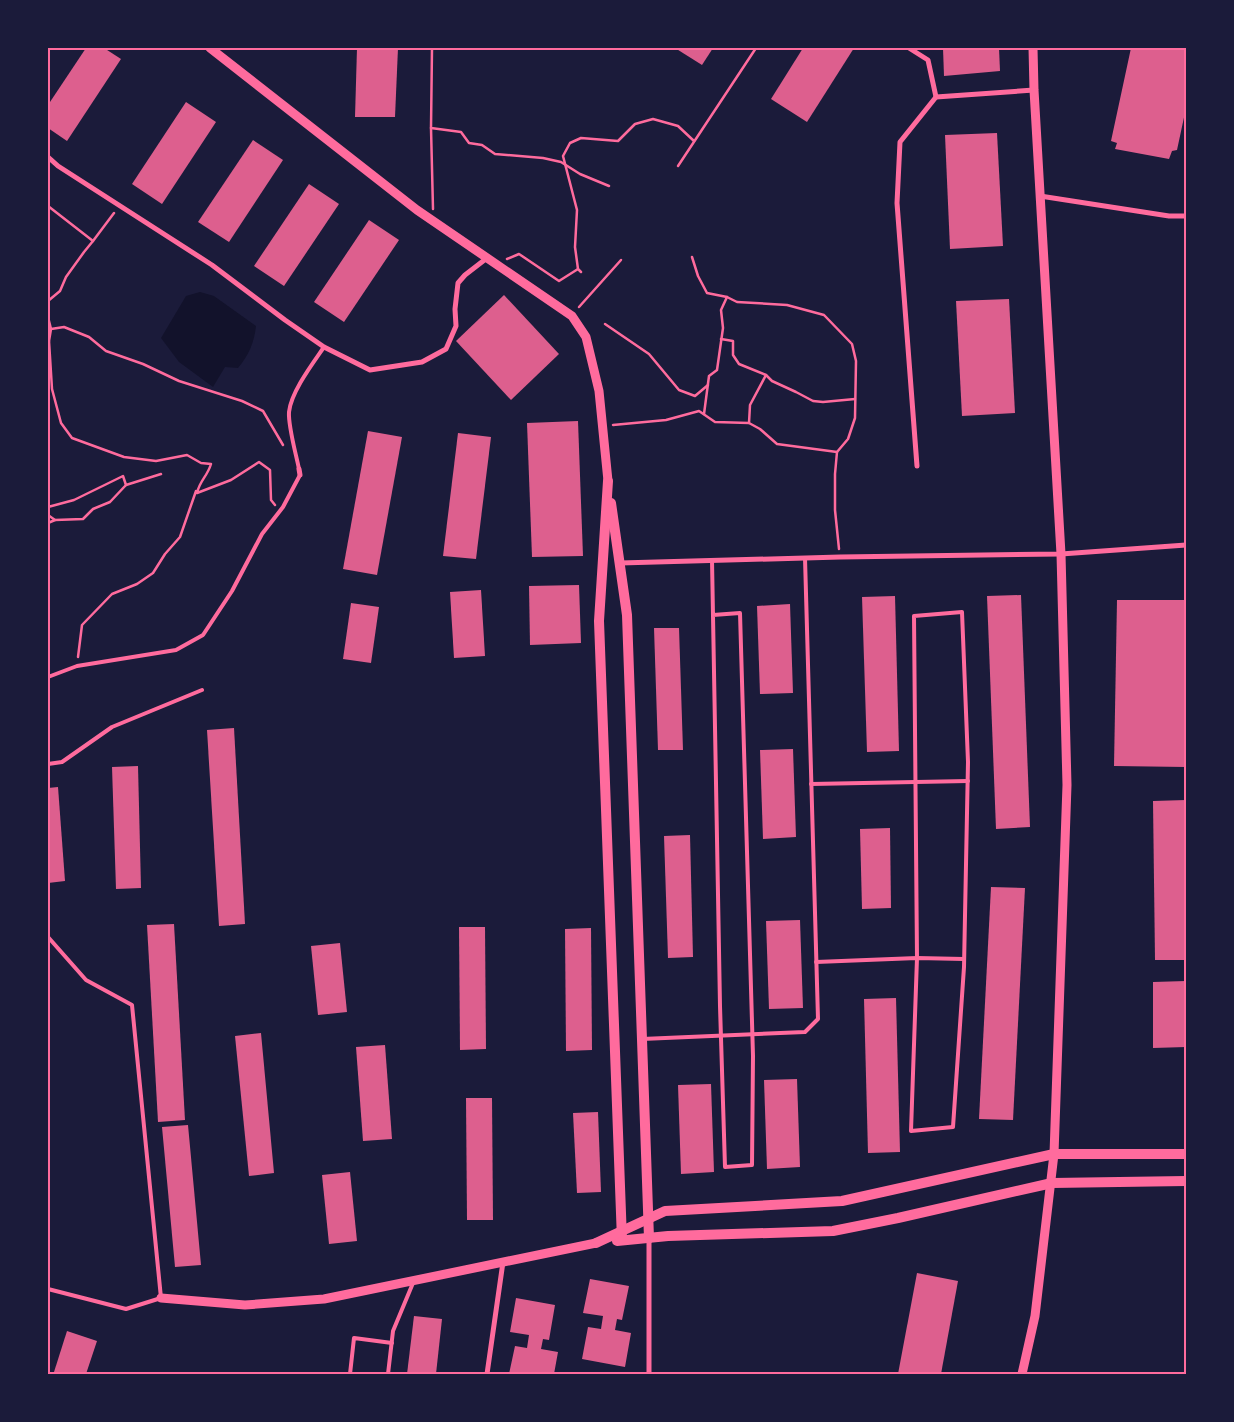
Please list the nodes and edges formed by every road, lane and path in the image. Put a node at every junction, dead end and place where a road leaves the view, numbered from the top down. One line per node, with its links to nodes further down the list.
1 (210, 48): 18 (street)
2 (432, 48): 8 (path)
3 (756, 48): 9 (path)
4 (909, 48): 7 (street)
5 (1034, 48): 6 (street)
6 (1034, 90): 7 (street); 14 (street)
7 (936, 97): 43 (street)
8 (431, 128): 11 (path); 18 (path)
9 (694, 141): 11 (path); 12 (path)
10 (48, 157): 15 (street)
11 (565, 165): 13 (path); 24 (path)
12 (678, 166)
13 (609, 186)
14 (1040, 196): 17 (street); 56 (street)
15 (119, 205): 19 (path); 34 (street)
16 (48, 206): 19 (path)
17 (1186, 216)
18 (434, 222): 21 (street)
19 (93, 241): 27 (path)
20 (692, 257): 26 (path)
21 (488, 258): 23 (street); 34 (street)
22 (621, 260): 28 (path)
23 (497, 264): 24 (path); 28 (street)
24 (578, 270): 25 (path)
25 (581, 272)
26 (727, 297): 32 (path); 37 (path)
27 (48, 301)
28 (572, 316): 40 (street)
29 (48, 318): 31 (path)
30 (605, 324): 36 (path)
31 (51, 329): 33 (path); 41 (path)
32 (721, 339): 35 (path); 36 (path)
33 (48, 341): 48 (path)
34 (324, 347): 44 (lane)
35 (766, 375): 37 (path); 39 (path)
36 (708, 384): 38 (path)
37 (856, 399): 42 (path)
38 (704, 414): 39 (path); 40 (path)
39 (749, 422): 42 (path)
40 (603, 426): 47 (street)
41 (286, 450)
42 (837, 452): 57 (path)
43 (917, 466)
44 (299, 469): 46 (street)
45 (161, 474): 49 (path)
46 (300, 475): 50 (lane)
47 (608, 481): 60 (main road); 81 (main road)
48 (199, 482): 50 (path); 62 (path)
49 (126, 485): 51 (path); 53 (path)
50 (284, 505): 62 (lane)
51 (48, 506)
52 (48, 514): 53 (path)
53 (55, 520): 54 (path)
54 (48, 523)
55 (1186, 545): 56 (street)
56 (1061, 554): 57 (street); 76 (street)
57 (840, 557): 58 (street)
58 (805, 558): 59 (street); 68 (lane)
59 (712, 560): 60 (street); 61 (lane)
60 (620, 563): 75 (main road)
61 (713, 615): 73 (lane); 74 (lane)
62 (77, 666): 63 (lane)
63 (48, 677)
64 (202, 690): 65 (lane)
65 (48, 764)
66 (968, 781): 67 (lane); 67 (lane); 71 (lane)
67 (915, 782): 68 (lane); 70 (lane)
68 (811, 784): 72 (lane)
69 (48, 937): 87 (lane)
70 (917, 958): 71 (lane); 71 (lane); 72 (lane)
71 (964, 959)
72 (816, 962): 73 (lane)
73 (752, 1034): 74 (lane); 74 (lane)
74 (721, 1036): 75 (lane)
75 (642, 1039): 80 (main road)
76 (1054, 1154): 77 (main road); 79 (street); 80 (main road)
77 (1186, 1154)
78 (1186, 1181): 79 (main road)
79 (1052, 1183): 82 (main road); 93 (street)
80 (648, 1218): 81 (main road); 82 (main road)
81 (622, 1235): 82 (main road); 83 (main road)
82 (649, 1238): 92 (street)
83 (596, 1243): 84 (street)
84 (502, 1262): 85 (street); 91 (street)
85 (414, 1280): 87 (street); 88 (lane)
86 (48, 1289): 87 (lane)
87 (161, 1298)
88 (392, 1342): 89 (lane); 90 (lane)
89 (350, 1374)
90 (388, 1374)
91 (487, 1374)
92 (649, 1374)
93 (1022, 1374)

